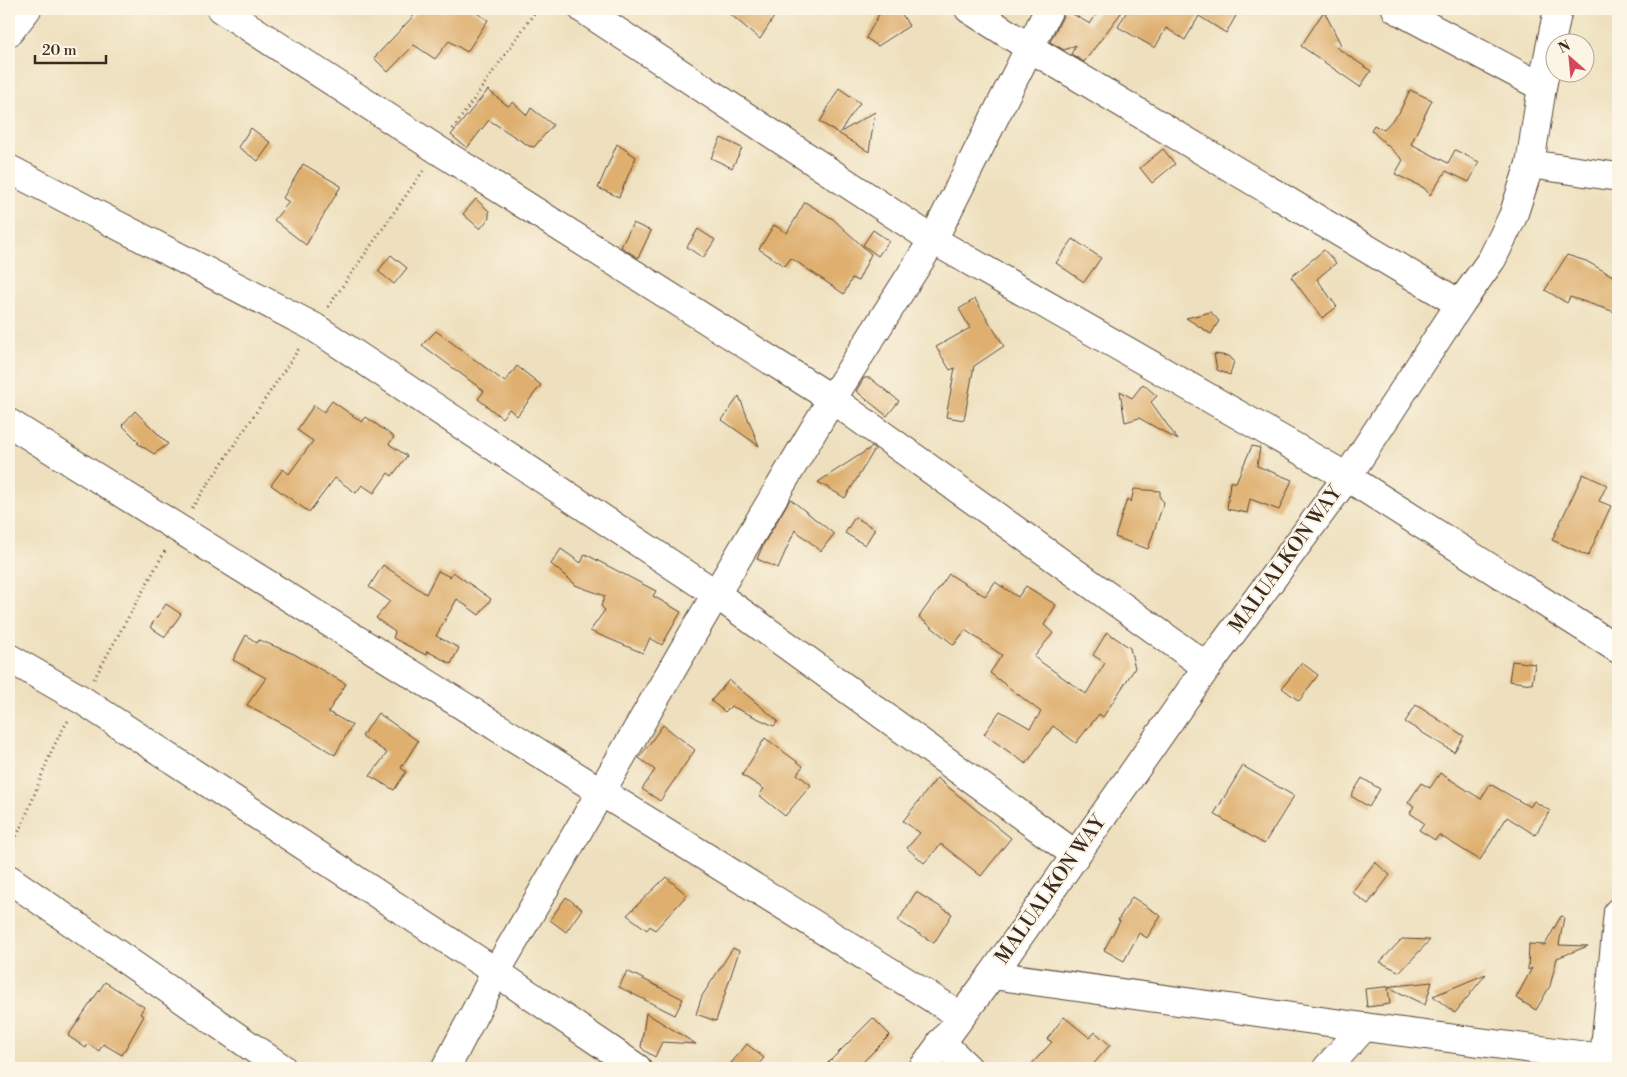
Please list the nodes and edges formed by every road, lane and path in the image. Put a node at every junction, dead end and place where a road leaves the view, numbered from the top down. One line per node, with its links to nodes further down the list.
1 (27, 9): 9 (street)
2 (221, 9): 12 (street)
3 (537, 9): 12 (path)
4 (583, 9): 16 (street)
5 (969, 9): 10 (street)
6 (1049, 9): 10 (street)
7 (1396, 9): 11 (street)
8 (1558, 9): 11 (street, MALUALKON WAY)
9 (9, 32)
10 (1030, 48): 16 (street); 17 (street)
11 (1542, 87): 13 (street, MALUALKON WAY)
12 (438, 150): 18 (path); 19 (street)
13 (1530, 164): 15 (street); 17 (street, MALUALKON WAY)
14 (9, 169): 18 (street)
15 (1618, 177)
16 (933, 240): 19 (street); 21 (street)
17 (1460, 304): 21 (street, MALUALKON WAY)
18 (314, 327): 22 (path); 23 (street)
19 (832, 399): 23 (street); 26 (street)
20 (9, 423): 22 (street)
21 (1347, 477): 24 (street); 26 (street, MALUALKON WAY)
22 (178, 529): 27 (path); 28 (street)
23 (716, 594): 28 (street); 30 (street)
24 (1618, 649)
25 (9, 658): 27 (street)
26 (1206, 668): 30 (street, MALUALKON WAY)
27 (82, 700): 29 (path); 33 (street)
28 (601, 791): 33 (street); 35 (street)
29 (9, 849)
30 (1076, 855): 34 (street, MALUALKON WAY)
31 (9, 879): 40 (street)
32 (1618, 912): 39 (street)
33 (496, 972): 41 (street); 42 (street)
34 (992, 975): 35 (street, MALUALKON WAY); 36 (street)
35 (961, 1016): 37 (street, MALUALKON WAY)
36 (1364, 1027): 38 (street); 45 (street)
37 (941, 1042): 43 (street, MALUALKON WAY); 44 (street)
38 (1543, 1059): 39 (street)
39 (1611, 1059)
40 (282, 1068)
41 (446, 1068)
42 (637, 1068)
43 (922, 1068)
44 (968, 1068)
45 (1327, 1068)

